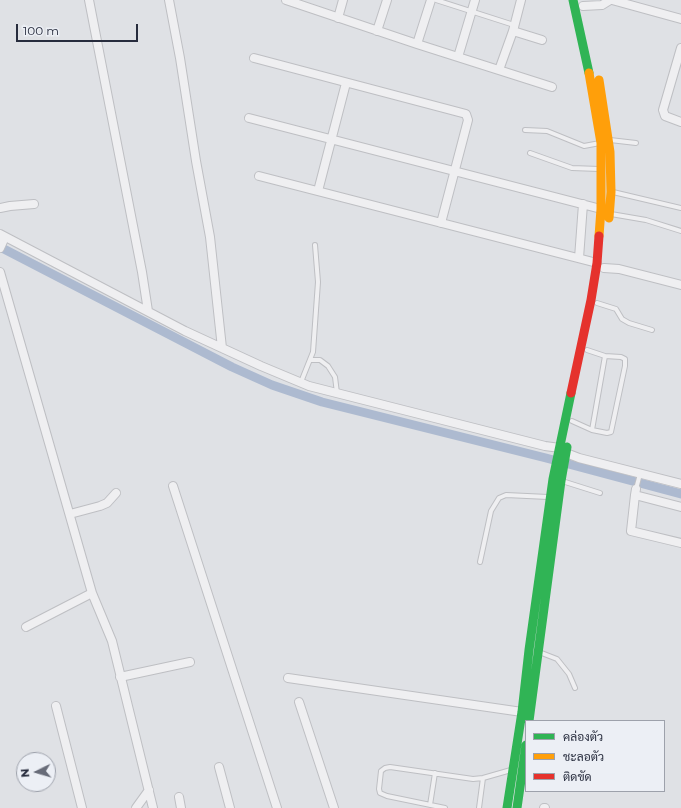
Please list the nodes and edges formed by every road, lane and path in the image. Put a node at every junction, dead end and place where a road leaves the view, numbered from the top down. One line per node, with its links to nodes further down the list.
1 (89, 0): 54 (street)
2 (169, 0): 56 (street)
3 (286, 0): 12 (street)
4 (343, 0): 15 (street)
5 (387, 0): 18 (street)
6 (431, 0): 20 (street)
7 (436, 0): 14 (lane)
8 (475, 0): 14 (street)
9 (521, 0): 17 (street)
10 (573, 0): 32 (street)
11 (611, 0): 13 (street); 16 (street)
12 (299, 2): 15 (street)
13 (582, 3): 32 (street)
14 (472, 11): 17 (lane); 22 (street)
15 (338, 18): 18 (street)
16 (681, 19)
17 (513, 28): 19 (street); 24 (street)
18 (377, 31): 20 (street)
19 (542, 40)
20 (417, 44): 22 (street)
21 (681, 48): 25 (street)
22 (458, 57): 24 (street)
23 (254, 58): 26 (street)
24 (500, 70): 27 (street)
25 (678, 71): 29 (street)
26 (346, 83): 31 (street); 36 (street)
27 (552, 87)
28 (250, 118): 31 (street)
29 (681, 122)
30 (525, 130): 32 (lane)
31 (331, 139): 36 (street); 38 (street)
32 (604, 141): 33 (lane); 35 (street); 39 (street)
33 (636, 143)
34 (530, 153): 35 (lane)
35 (601, 169): 44 (street)
36 (455, 171): 41 (street); 45 (street)
37 (259, 176): 38 (street)
38 (318, 191): 45 (street)
39 (611, 192): 43 (lane); 44 (street)
40 (34, 204): 42 (street)
41 (583, 204): 44 (street); 49 (street)
42 (0, 208)
43 (681, 208)
44 (605, 211): 46 (lane); 50 (street)
45 (441, 223): 49 (street)
46 (681, 231)
47 (2, 240): 54 (street)
48 (315, 245): 59 (lane)
49 (579, 258): 50 (street)
50 (601, 265): 52 (street); 53 (street); 64 (street)
51 (0, 272): 75 (street)
52 (681, 284)
53 (597, 304): 55 (lane); 57 (street)
54 (148, 311): 56 (street)
55 (652, 330)
56 (222, 348): 60 (street)
57 (587, 350): 58 (lane); 62 (street)
58 (605, 356): 63 (lane); 63 (lane)
59 (310, 360): 60 (lane); 61 (lane)
60 (300, 383): 61 (street)
61 (338, 393): 64 (street)
62 (572, 421): 63 (lane); 64 (street)
63 (592, 430)
64 (562, 453): 65 (street); 66 (street)
65 (560, 468): 67 (street); 73 (street)
66 (640, 475): 68 (street); 70 (lane)
67 (561, 481): 72 (lane); 80 (street)
68 (681, 484)
69 (173, 486): 102 (street)
70 (636, 492): 74 (street); 76 (street)
71 (116, 493): 75 (street)
72 (600, 493)
73 (550, 498): 77 (lane); 87 (street)
74 (681, 507)
75 (70, 514): 78 (street)
76 (681, 543)
77 (480, 562)
78 (92, 593): 79 (street); 82 (street)
79 (26, 627)
80 (539, 652): 84 (lane); 88 (street)
81 (190, 662): 82 (street)
82 (120, 677): 94 (street)
83 (288, 678): 87 (street)
84 (575, 688)
85 (299, 702): 103 (street)
86 (56, 706): 97 (street)
87 (522, 712): 91 (street)
88 (529, 720)
89 (525, 751): 107 (street)
90 (219, 767): 101 (street)
91 (513, 770): 93 (lane); 106 (street)
92 (435, 774): 93 (lane); 96 (lane); 96 (lane)
93 (483, 778): 105 (lane)
94 (149, 790): 98 (street); 99 (street)
95 (179, 797): 100 (street)
96 (430, 805): 104 (lane)
97 (82, 808)
98 (136, 808)
99 (153, 808)
100 (181, 808)
101 (230, 808)
102 (277, 808)
103 (334, 808)
104 (445, 808)
105 (479, 808)
106 (506, 808)
107 (517, 808)

